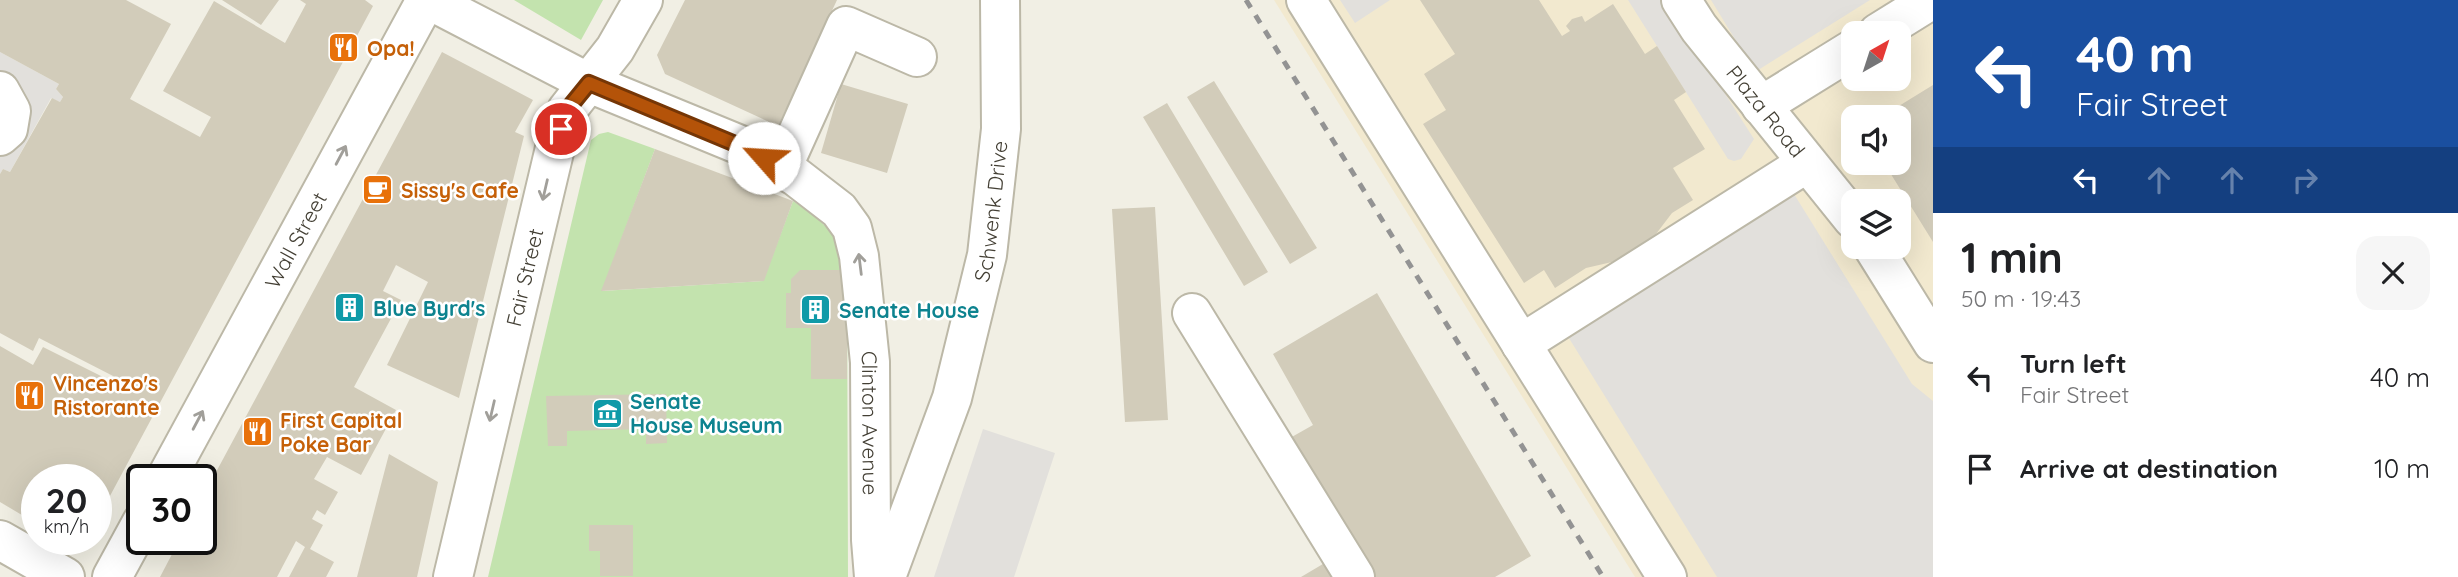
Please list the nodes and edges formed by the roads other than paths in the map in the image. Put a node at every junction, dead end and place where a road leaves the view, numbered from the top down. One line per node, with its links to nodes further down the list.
1 (428, 0): 10 (street); 21 (street, Wall Street, one-way to 1)
2 (643, 0): 10 (street, Fair Street)
3 (1000, 0): 28 (street, Schwenk Drive)
4 (1681, 0): 12 (street, Plaza Road)
5 (1931, 0): 7 (street)
6 (1314, 3): 20 (street)
7 (1897, 21)
8 (1841, 56): 12 (street)
9 (917, 57): 15 (street)
10 (589, 83): 15 (street); 26 (street, Fair Street, one-way to 26)
11 (0, 91): 13 (street)
12 (1761, 106): 14 (street, Plaza Road)
13 (0, 136)
14 (1807, 163): 16 (street, Plaza Road); 20 (street)
15 (782, 168): 27 (street, Clinton Avenue, one-way to 15)
16 (1841, 204)
17 (1880, 259): 19 (street)
18 (1192, 313): 29 (street)
19 (1933, 343)
20 (1521, 344): 30 (street)
21 (174, 464)
22 (0, 540): 24 (street)
23 (126, 552): 25 (street)
24 (65, 577)
25 (112, 577)
26 (453, 577)
27 (874, 577)
28 (886, 577)
29 (1354, 577)
30 (1667, 577)

